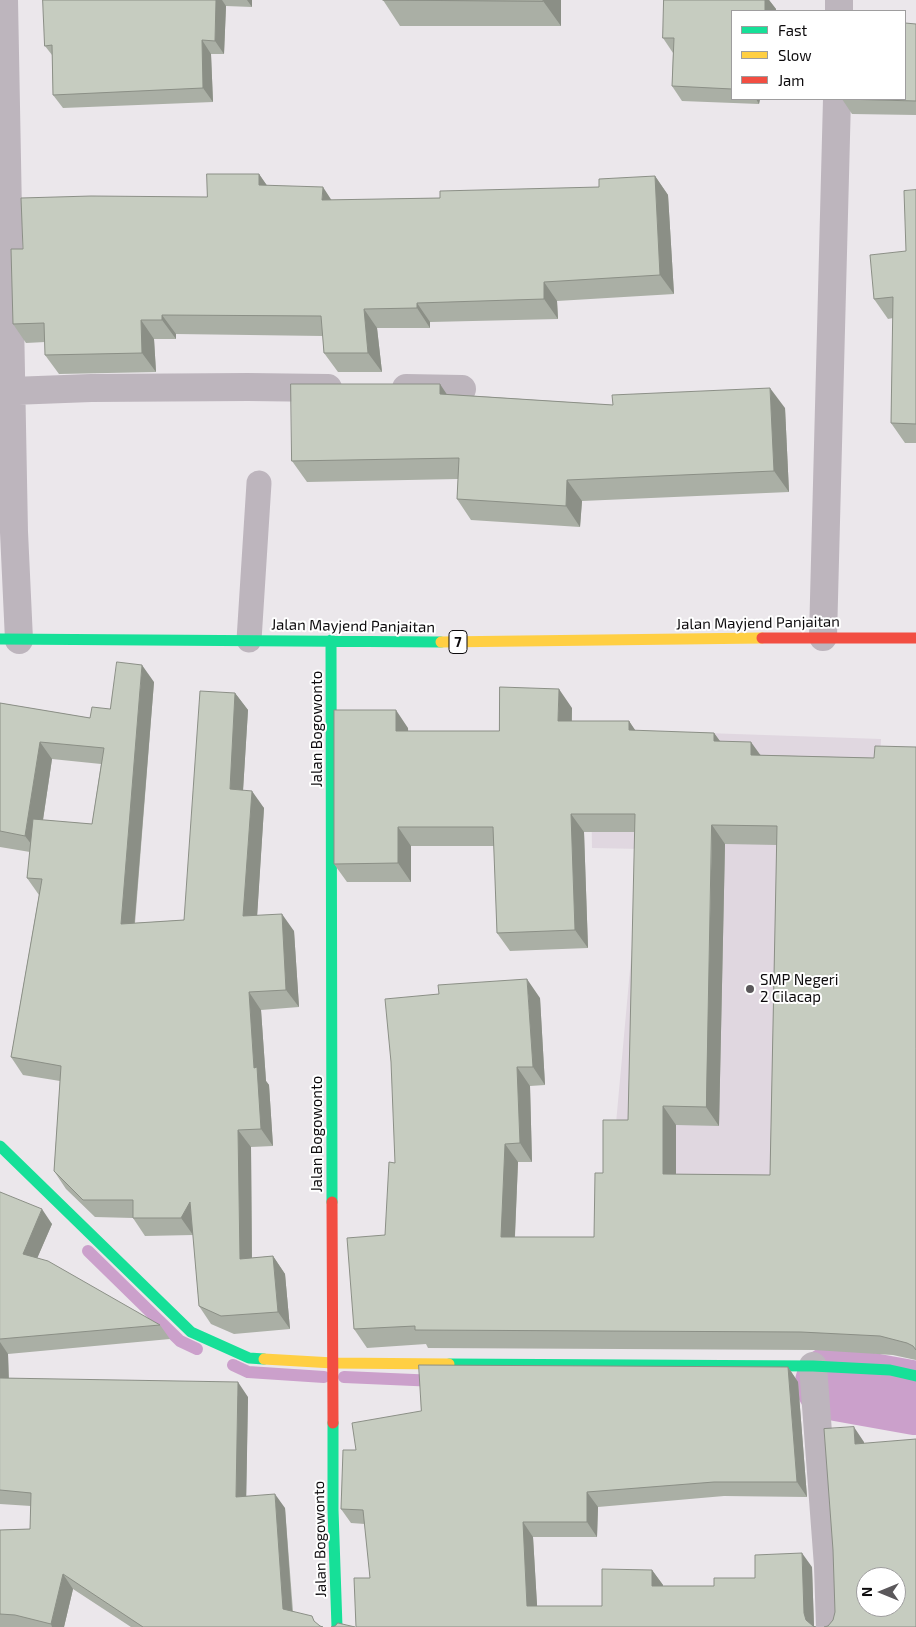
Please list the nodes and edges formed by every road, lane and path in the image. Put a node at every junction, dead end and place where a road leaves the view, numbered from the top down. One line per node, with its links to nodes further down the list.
1 (4, 0): 6 (street)
2 (837, 100): 8 (street)
3 (353, 388): 6 (street)
4 (380, 388): 5 (street)
5 (462, 389)
6 (12, 391): 10 (street)
7 (259, 482): 11 (lane)
8 (823, 637): 9 (main road, Jalan Mayjend Panjaitan / 7); 12 (main road, Jalan Mayjend Panjaitan / 7)
9 (916, 638)
10 (10, 639): 11 (main road, Jalan Mayjend Panjaitan / 7)
11 (249, 640): 12 (main road, Jalan Mayjend Panjaitan / 7)
12 (331, 640): 14 (main road, Jalan Bogowonto)
13 (0, 1146): 14 (main road)
14 (333, 1363): 15 (main road); 17 (main road, Jalan Bogowonto)
15 (813, 1366): 16 (main road); 18 (street)
16 (916, 1376)
17 (337, 1627)
18 (830, 1627)

